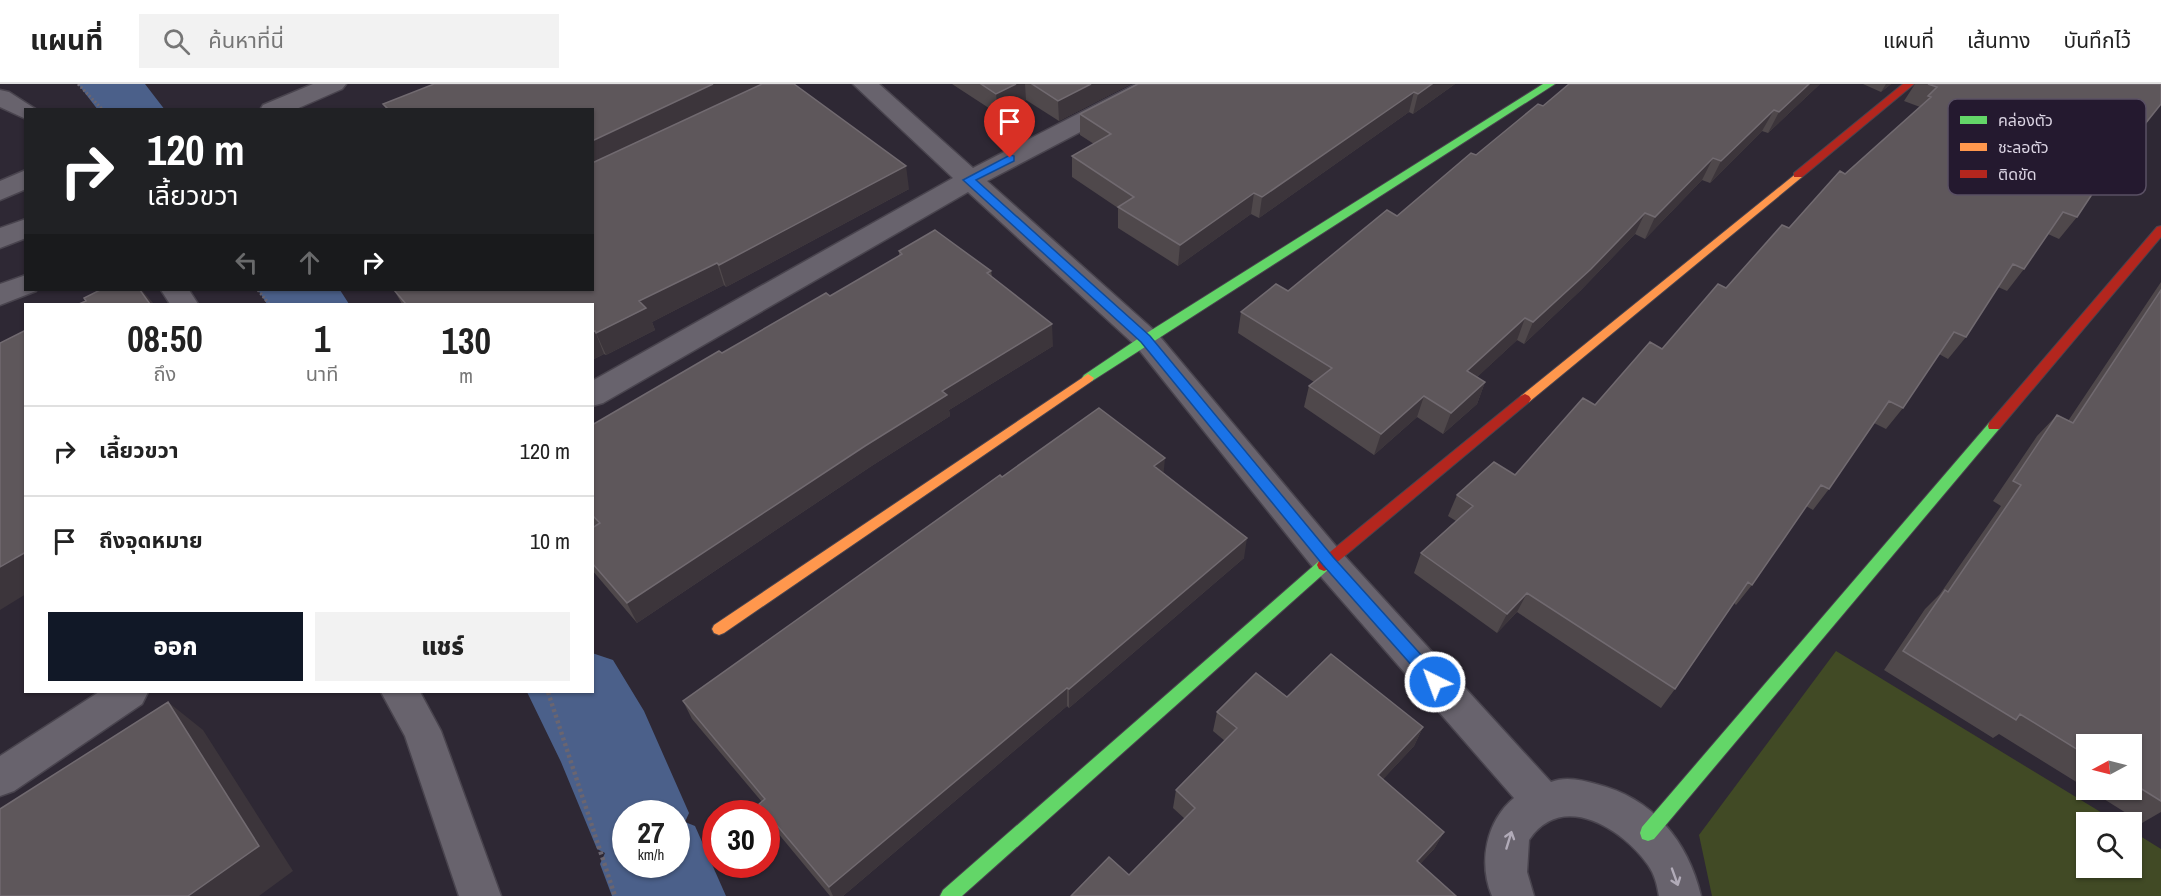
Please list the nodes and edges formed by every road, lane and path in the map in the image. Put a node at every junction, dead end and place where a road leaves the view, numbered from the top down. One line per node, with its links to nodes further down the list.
1 (78, 84): 8 (path)
2 (334, 84): 9 (street)
3 (865, 84): 12 (street)
4 (1154, 84): 12 (street)
5 (1550, 84): 19 (street)
6 (1909, 84): 21 (street)
7 (0, 97): 10 (street)
8 (101, 108)
9 (277, 108)
10 (24, 111)
11 (24, 179): 13 (street)
12 (969, 180): 19 (street); 20 (street)
13 (0, 192)
14 (24, 228): 16 (street)
15 (2161, 230): 28 (street)
16 (0, 239)
17 (24, 285): 18 (street)
18 (0, 295)
19 (1146, 339): 21 (street); 22 (street)
20 (594, 394)
21 (1328, 561): 27 (street); 31 (street)
22 (719, 629)
23 (128, 693): 26 (street)
24 (401, 693): 29 (street)
25 (548, 693): 30 (path)
26 (0, 778)
27 (1543, 802): 28 (street); 32 (street, one-way to 27)
28 (1648, 833): 33 (street, one-way to 33)
29 (480, 896)
30 (615, 896)
31 (949, 896)
32 (1513, 896)
33 (1680, 896)

